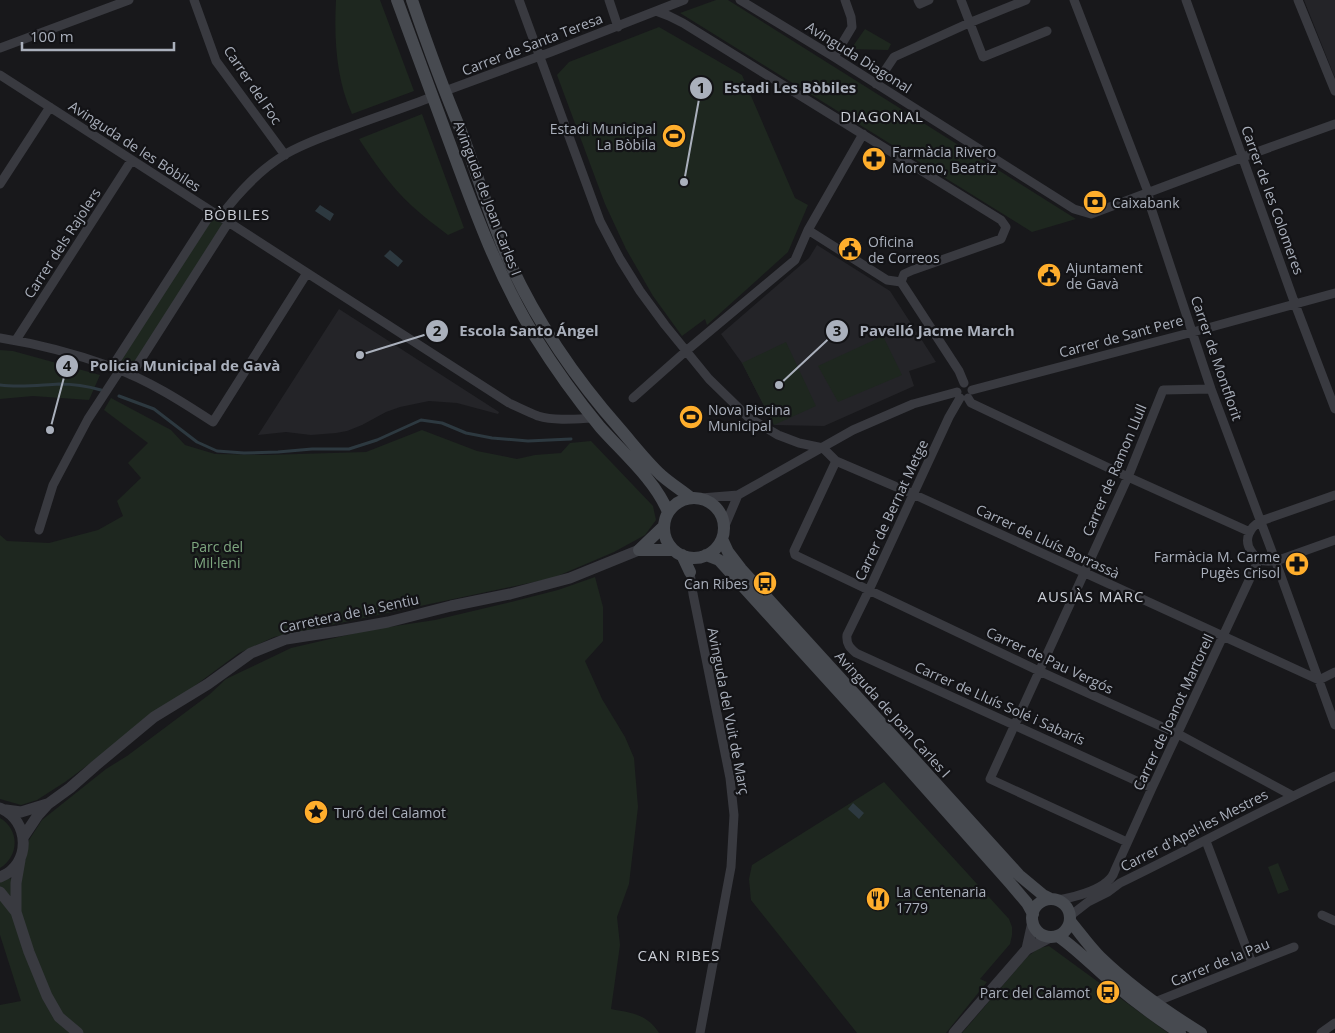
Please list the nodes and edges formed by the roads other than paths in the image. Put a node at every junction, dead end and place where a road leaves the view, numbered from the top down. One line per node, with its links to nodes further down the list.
1 (129, 0): 21 (street)
2 (194, 0): 32 (street, Carrer del Foc)
3 (397, 0): 28 (main road, Avinguda de Joan Carles I)
4 (412, 0): 27 (main road, Avinguda de Joan Carles I)
5 (519, 0): 22 (street)
6 (609, 0): 19 (street)
7 (684, 0): 17 (street, Carrer de Santa Teresa)
8 (740, 0): 23 (street, Avinguda Diagonal)
9 (845, 0): 23 (street)
10 (918, 0): 11 (street)
11 (929, 0)
12 (961, 0): 18 (street)
13 (1026, 0): 18 (street)
14 (1074, 0): 36 (street, Carrer de Montflorit)
15 (1186, 0): 33 (street, Carrer de les Colomeres)
16 (1298, 0): 26 (street)
17 (656, 11): 19 (street, Carrer de Santa Teresa); 31 (street)
18 (969, 23): 20 (street); 25 (street)
19 (618, 27): 22 (street, Carrer de Santa Teresa)
20 (1046, 31)
21 (0, 48)
22 (540, 56): 27 (street, Carrer de Santa Teresa); 47 (street)
23 (834, 57): 25 (street, Avinguda Diagonal)
24 (0, 75): 29 (street, Avinguda de les Bòbiles)
25 (876, 84): 36 (street, Avinguda Diagonal)
26 (1335, 91)
27 (445, 92): 63 (main road, Avinguda de Joan Carles I)
28 (432, 97): 32 (street); 56 (main road, Avinguda de Joan Carles I)
29 (50, 107): 34 (street, Avinguda de les Bòbiles); 35 (street)
30 (1335, 124): 33 (street)
31 (863, 134): 39 (street); 41 (street)
32 (284, 155): 37 (street)
33 (1243, 157): 36 (street); 43 (street, Carrer de les Colomeres)
34 (131, 160): 37 (street, Avinguda de les Bòbiles); 46 (street, Carrer dels Rajolers)
35 (0, 184)
36 (1148, 192): 44 (street, Carrer de Montflorit)
37 (216, 214): 38 (street, Avinguda de les Bòbiles); 48 (street)
38 (228, 223): 40 (street, Avinguda de les Bòbiles); 49 (street)
39 (808, 230): 41 (street); 47 (street)
40 (307, 273): 49 (street); 56 (street, Avinguda de les Bòbiles)
41 (901, 282): 50 (street)
42 (1335, 293): 43 (street, Carrer de Sant Pere)
43 (1295, 304): 44 (street, Carrer de Sant Pere); 55 (street, Carrer de les Colomeres)
44 (1193, 332): 51 (street, Carrer de Montflorit); 52 (street, Carrer de Sant Pere)
45 (0, 338): 46 (street)
46 (16, 340): 48 (street)
47 (686, 351): 54 (street); 57 (street)
48 (116, 369): 49 (street); 67 (street)
49 (131, 375)
50 (964, 383): 52 (street); 53 (street)
51 (1211, 389): 59 (street, Carrer de Ramon Llull); 65 (street, Carrer de Montflorit)
52 (972, 390): 53 (street)
53 (962, 396): 57 (street); 59 (street); 60 (street, Carrer de Bernat Metge)
54 (633, 398)
55 (1335, 409)
56 (593, 418): 64 (main road, Avinguda de Joan Carles I)
57 (823, 448): 58 (street, Carrer de Lluís Borrassà); 61 (street)
58 (836, 461): 60 (street, Carrer de Lluís Borrassà); 78 (street, Carrer de Pau Vergós)
59 (1128, 476): 68 (street); 77 (street, Carrer de Ramon Llull)
60 (913, 494): 77 (street, Carrer de Lluís Borrassà); 78 (street, Carrer de Bernat Metge)
61 (738, 495): 63 (street); 69 (street)
62 (1335, 495): 65 (street)
63 (696, 498): 64 (main road); 69 (main road)
64 (668, 512): 66 (main road)
65 (1261, 521): 68 (street); 75 (street, Carrer de Montflorit)
66 (664, 526): 71 (main road); 72 (main road)
67 (39, 530)
68 (1250, 532): 74 (street)
69 (723, 533): 73 (main road); 99 (main road, Avinguda de Joan Carles I)
70 (1335, 540): 75 (street)
71 (640, 550): 72 (main road); 90 (street, Carretera de la Sentiu)
72 (678, 552): 73 (main road); 76 (main road)
73 (703, 556): 76 (main road); 102 (main road, Avinguda de Joan Carles I)
74 (1259, 559): 75 (street); 80 (street, Carrer de Joanot Martorell)
75 (1276, 561): 83 (street, Carrer de Montflorit)
76 (690, 572): 112 (street, Avinguda del Vuit de Març)
77 (1085, 573): 80 (street, Carrer de Lluís Borrassà); 81 (street, Carrer de Ramon Llull)
78 (869, 590): 79 (street, Carrer de Bernat Metge); 81 (street, Carrer de Pau Vergós)
79 (847, 635): 84 (street, Carrer de Lluís Solé i Sabarís)
80 (1223, 637): 83 (street, Carrer de Lluís Borrassà); 86 (street, Carrer de Joanot Martorell)
81 (1039, 671): 84 (street, Carrer de Ramon Llull); 86 (street, Carrer de Pau Vergós)
82 (1335, 672): 83 (street)
83 (1319, 680): 85 (street, Carrer de Montflorit)
84 (1015, 725): 88 (street, Carrer de Lluís Solé i Sabarís); 94 (street, Carrer de Ramon Llull)
85 (1335, 725)
86 (1178, 734): 88 (street, Carrer de Joanot Martorell); 89 (street, Carrer de Pau Vergós)
87 (1335, 776): 89 (street, Carrer d'Apel·les Mestres)
88 (1152, 788): 94 (street, Carrer de Joanot Martorell)
89 (1293, 796): 93 (street, Carrer d'Apel·les Mestres)
90 (48, 804): 91 (street, Carretera de la Sentiu); 92 (street, Carretera de la Sentiu)
91 (3, 809): 92 (street)
92 (24, 836): 95 (street)
93 (1206, 841): 97 (street, Carrer d'Apel·les Mestres); 108 (street)
94 (1127, 842): 97 (street, Carrer de Joanot Martorell)
95 (20, 860): 96 (street); 100 (street)
96 (0, 877)
97 (1117, 880): 99 (street); 103 (street, Carrer d'Apel·les Mestres)
98 (0, 892): 100 (street)
99 (1055, 899): 102 (main road); 103 (main road)
100 (16, 912): 111 (street)
101 (1322, 915): 104 (street)
102 (1033, 918): 105 (main road); 107 (street)
103 (1070, 919): 105 (main road); 109 (main road)
104 (1335, 921)
105 (1054, 936): 107 (street); 114 (main road)
106 (1294, 947): 108 (street, Carrer de la Pau)
107 (1027, 949): 113 (street)
108 (1252, 963): 109 (street, Carrer de la Pau)
109 (1156, 1002): 115 (main road)
110 (1335, 1023): 116 (street)
111 (78, 1033)
112 (700, 1033)
113 (954, 1033)
114 (1180, 1033)
115 (1201, 1033)
116 (1321, 1033)

